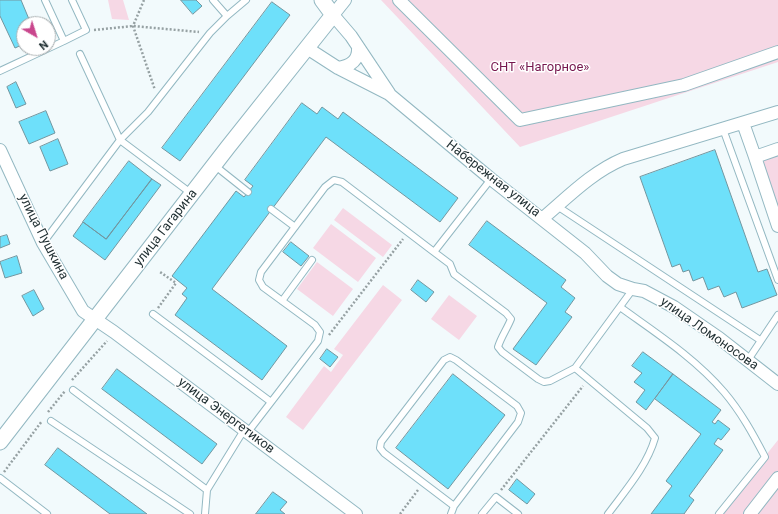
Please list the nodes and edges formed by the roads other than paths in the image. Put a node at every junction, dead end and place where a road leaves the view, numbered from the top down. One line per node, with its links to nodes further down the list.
1 (45, 0): 10 (lane)
2 (72, 0): 10 (lane)
3 (213, 0): 9 (lane)
4 (246, 0): 9 (lane)
5 (322, 0): 8 (street, Набережная улица)
6 (344, 0): 8 (street)
7 (399, 0): 13 (street)
8 (333, 15): 11 (street, Набережная улица); 12 (street, улица Гагарина)
9 (227, 16): 21 (lane)
10 (64, 41): 15 (lane)
11 (358, 47): 16 (street); 17 (street, Набережная улица)
12 (307, 48): 16 (street, Набережная улица); 25 (street, улица Гагарина)
13 (778, 52)
14 (80, 54): 21 (lane)
15 (1, 68)
16 (338, 68): 17 (street, Набережная улица)
17 (389, 94): 26 (street, Набережная улица)
18 (778, 112): 19 (street, Набережная улица)
19 (743, 123): 20 (street, Набережная улица); 24 (street)
20 (723, 129): 29 (street, Набережная улица); 37 (lane)
21 (120, 140): 28 (lane); 34 (lane)
22 (778, 149): 24 (street)
23 (0, 150): 34 (street, улица Пушкина)
24 (755, 157): 32 (street)
25 (214, 166): 27 (lane); 28 (street, улица Гагарина)
26 (491, 179): 31 (street, Набережная улица); 35 (lane)
27 (248, 192)
28 (192, 194): 43 (street, улица Гагарина)
29 (557, 206): 31 (street, Набережная улица); 44 (lane)
30 (272, 209): 33 (lane)
31 (542, 219): 38 (street, улица Ломоносова)
32 (778, 226)
33 (295, 227): 35 (lane); 39 (lane)
34 (43, 242): 43 (street, улица Пушкина)
35 (434, 252): 46 (lane)
36 (312, 260): 39 (lane)
37 (778, 280)
38 (633, 289): 40 (lane); 45 (street, улица Ломоносова)
39 (282, 300): 49 (lane)
40 (620, 307): 46 (lane); 65 (lane)
41 (153, 314): 49 (lane)
42 (778, 315): 44 (lane)
43 (95, 320): 51 (street, улица Энергетиков); 52 (street, улица Гагарина)
44 (760, 340): 45 (lane)
45 (748, 360): 47 (street, улица Ломоносова)
46 (575, 368): 64 (lane)
47 (778, 384)
48 (73, 390): 55 (lane)
49 (271, 402): 51 (lane)
50 (51, 421): 58 (lane)
51 (246, 431): 55 (lane); 60 (street, улица Энергетиков)
52 (0, 442)
53 (0, 478): 57 (lane)
54 (778, 478): 66 (street)
55 (207, 490): 59 (lane)
56 (454, 506): 56 (lane); 61 (lane)
57 (47, 514)
58 (190, 514)
59 (205, 514)
60 (356, 514)
61 (451, 514)
62 (482, 514): 63 (lane)
63 (518, 514)
64 (608, 514)
65 (719, 514)
66 (750, 514)

